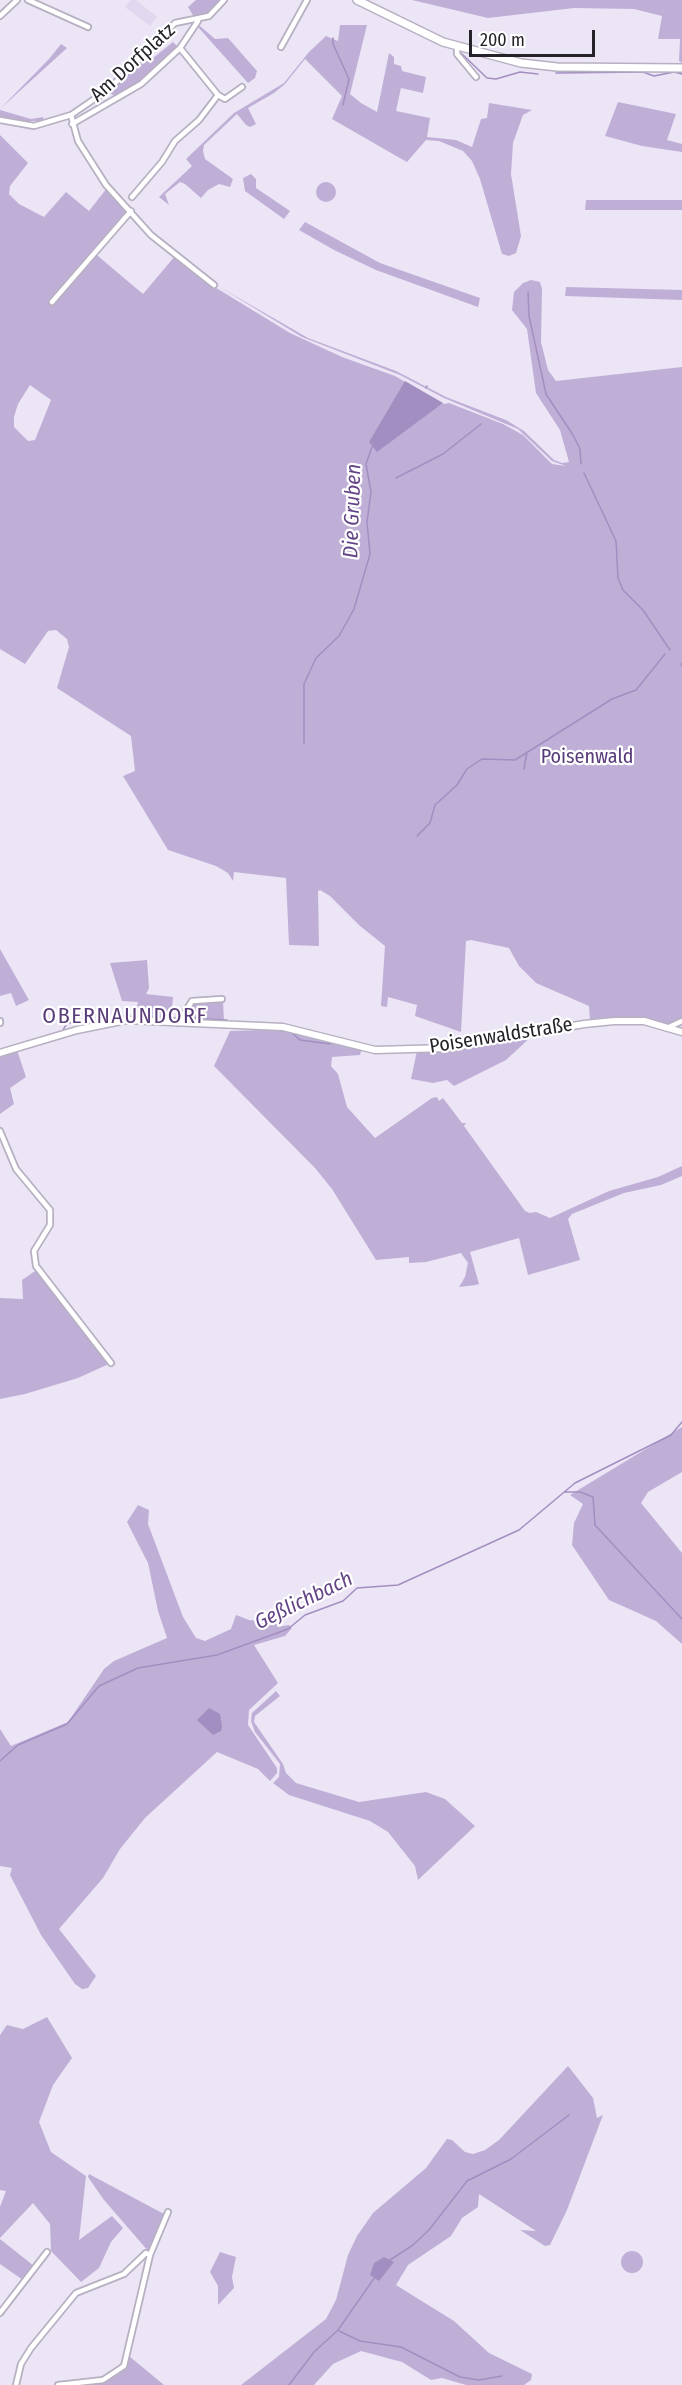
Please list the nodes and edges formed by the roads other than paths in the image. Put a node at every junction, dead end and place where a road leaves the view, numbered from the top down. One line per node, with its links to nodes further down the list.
1 (17, 0): 6 (street)
2 (28, 0): 8 (street)
3 (224, 0): 7 (street, Am Dorfplatz)
4 (307, 0): 11 (street)
5 (357, 0): 9 (main road)
6 (0, 16)
7 (198, 21): 10 (street, Am Dorfplatz); 16 (street, Am Dorfplatz)
8 (88, 27)
9 (457, 46): 12 (main road); 13 (street)
10 (180, 48): 15 (street); 18 (street, Am Dorfplatz)
11 (281, 48)
12 (682, 68)
13 (476, 77)
14 (243, 87): 15 (street)
15 (218, 95): 19 (street)
16 (71, 115): 17 (street, Am Dorfplatz); 18 (street, Am Dorfplatz)
17 (0, 120)
18 (72, 124): 20 (street)
19 (132, 197)
20 (131, 211): 21 (street); 22 (street)
21 (214, 285)
22 (52, 302)
23 (222, 999): 25 (street)
24 (682, 1021): 26 (street)
25 (178, 1023): 26 (street, Poisenwaldstraße); 28 (street, Poisenwaldstraße)
26 (669, 1027): 27 (street, Poisenwaldstraße)
27 (682, 1032)
28 (0, 1053)
29 (0, 1131): 30 (street)
30 (111, 1363)
31 (168, 2212): 33 (street)
32 (47, 2252): 34 (street)
33 (150, 2254): 35 (street); 36 (street)
34 (0, 2313)
35 (16, 2385)
36 (58, 2385)

